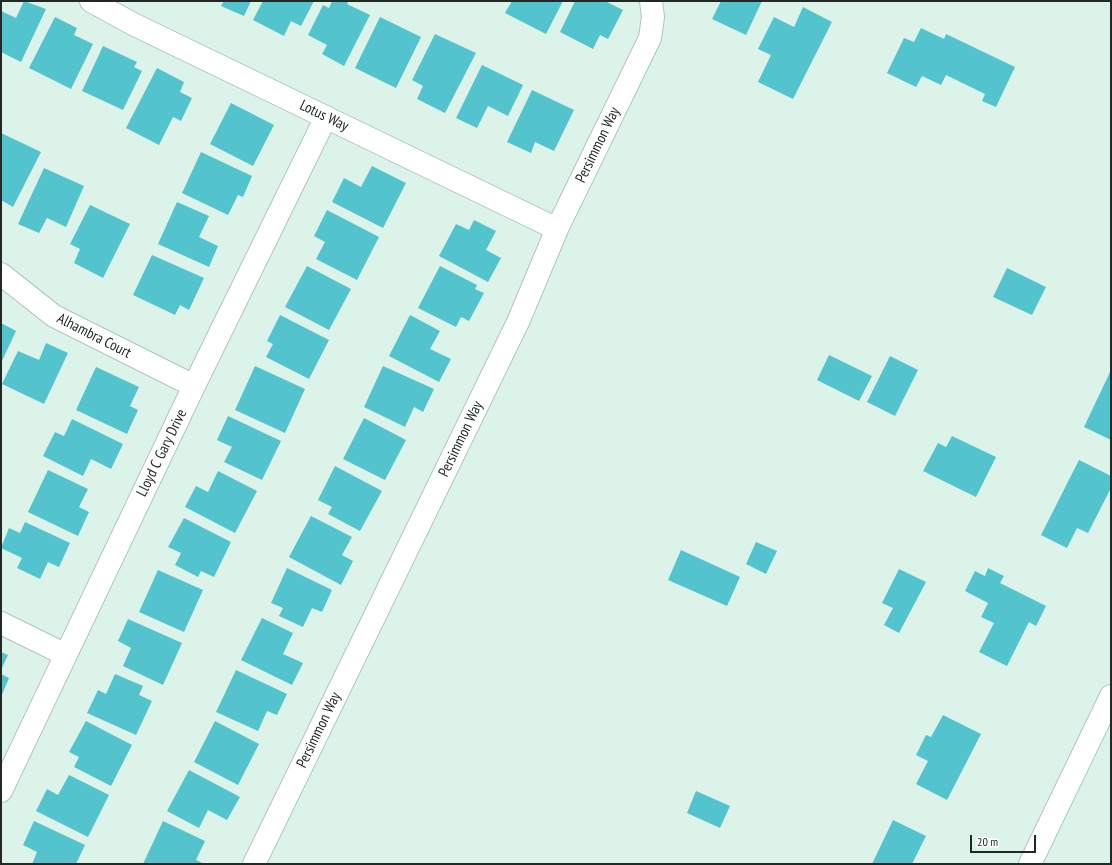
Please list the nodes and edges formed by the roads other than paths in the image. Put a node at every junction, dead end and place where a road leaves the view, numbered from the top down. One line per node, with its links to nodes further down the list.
1 (92, 1): 3 (street, Lotus Way)
2 (652, 5): 4 (street, Persimmon Way)
3 (326, 117): 4 (street, Lotus Way); 6 (street, Lloyd C Gary Drive)
4 (558, 229): 11 (street, Persimmon Way)
5 (1, 274): 6 (street, Alhambra Court)
6 (194, 386): 8 (street, Lloyd C Gary Drive)
7 (1, 623): 8 (street)
8 (66, 655): 10 (street, Lloyd C Gary Drive)
9 (1111, 696): 12 (street)
10 (1, 791)
11 (254, 864)
12 (1030, 864)

